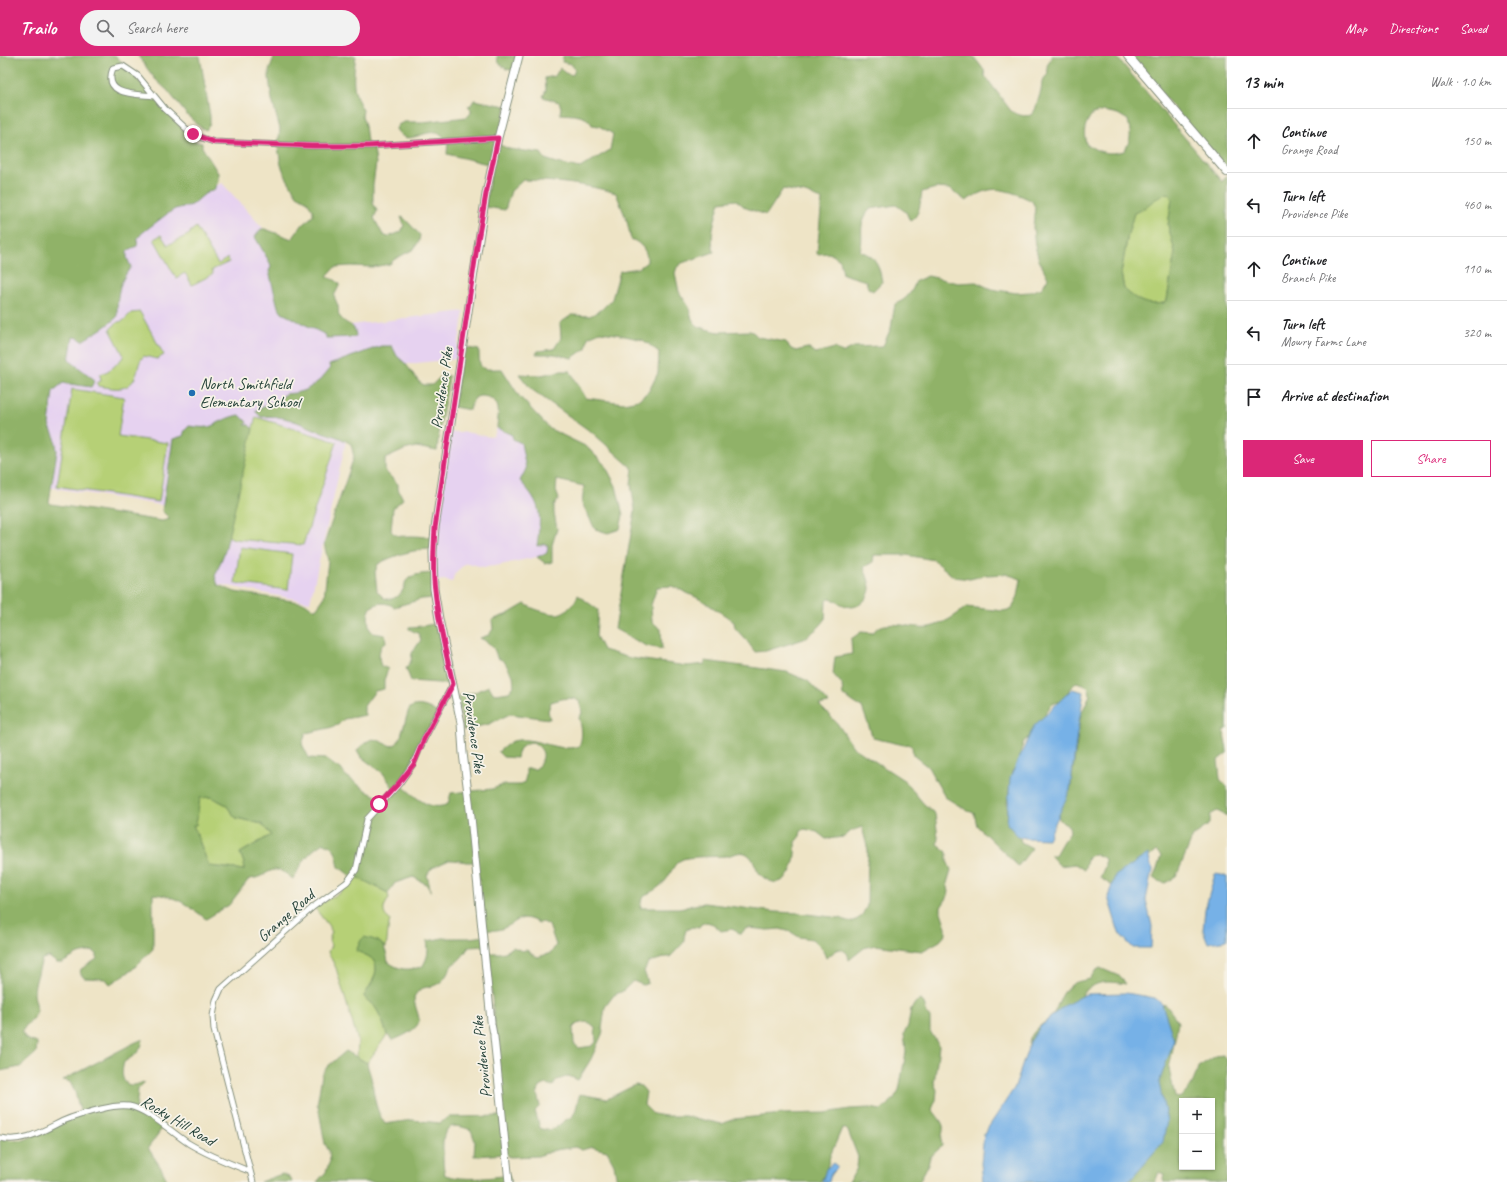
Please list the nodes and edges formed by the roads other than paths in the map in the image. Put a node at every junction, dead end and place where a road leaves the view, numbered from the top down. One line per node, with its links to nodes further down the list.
1 (519, 56): 4 (main road, Providence Pike)
2 (1128, 56): 5 (main road)
3 (154, 96): 3 (street); 4 (street)
4 (498, 138): 6 (main road, Providence Pike)
5 (1227, 172)
6 (453, 684): 7 (main road, Providence Pike); 10 (street, Grange Road)
7 (492, 1021): 8 (street, Providence Pike)
8 (494, 1037): 12 (main road, Providence Pike)
9 (0, 1138): 10 (street, Rocky Hill Road)
10 (249, 1171): 11 (street, Grange Road)
11 (253, 1182)
12 (509, 1182)

